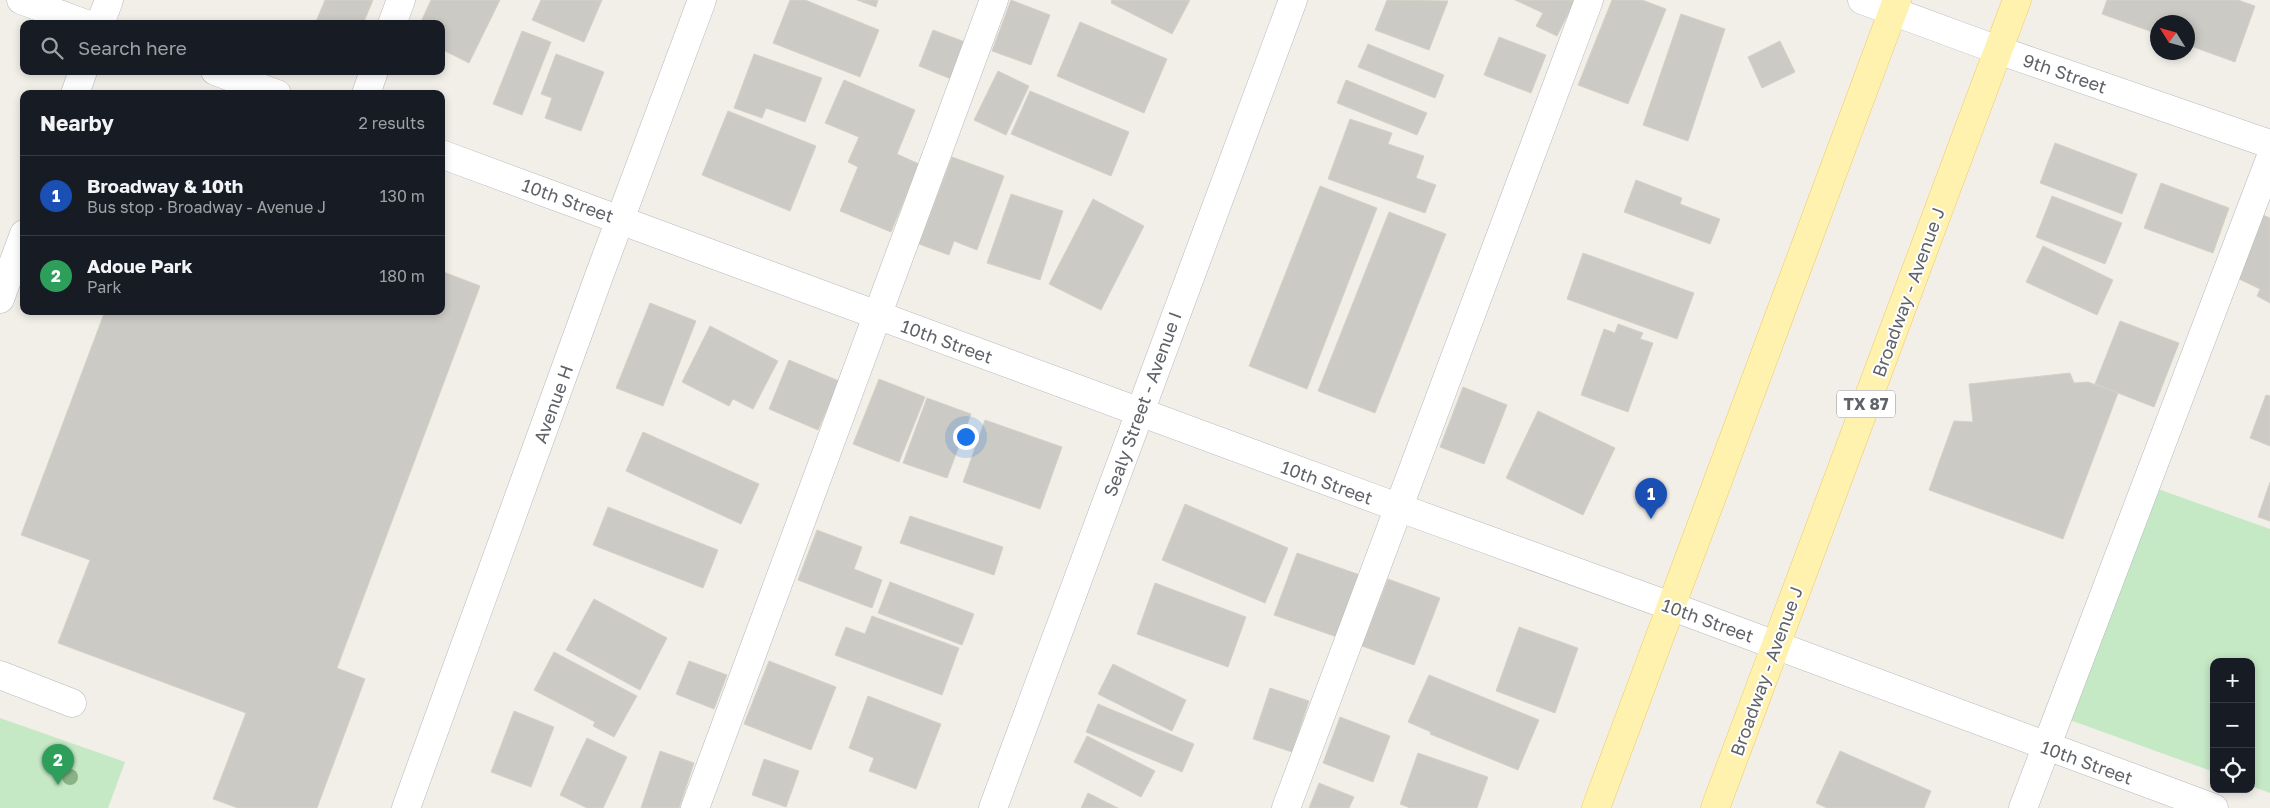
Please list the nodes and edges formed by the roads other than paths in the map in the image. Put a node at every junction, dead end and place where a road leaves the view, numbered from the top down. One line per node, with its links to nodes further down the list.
1 (21, 0): 11 (street)
2 (109, 0): 12 (street)
3 (401, 0): 13 (street)
4 (702, 0): 24 (street, Avenue H)
5 (994, 0): 27 (street)
6 (1293, 0): 28 (street, Sealy Street - Avenue I)
7 (1590, 0): 29 (street)
8 (1862, 0): 10 (street, 9th Street)
9 (2016, 0): 14 (main road, Broadway - Avenue J / TX 87)
10 (1895, 6): 14 (street, 9th Street); 30 (main road)
11 (75, 20)
12 (102, 20)
13 (394, 20)
14 (1998, 50): 21 (street, 9th Street); 31 (main road, Broadway - Avenue J / TX 87)
15 (82, 75): 18 (street)
16 (226, 75): 19 (street)
17 (373, 75): 20 (street)
18 (76, 90)
19 (266, 90)
20 (367, 90)
21 (2270, 144)
22 (445, 155): 24 (street, 10th Street)
23 (2270, 159): 34 (street)
24 (620, 220): 27 (street, 10th Street); 35 (street, Avenue H)
25 (20, 245): 26 (street)
26 (0, 299)
27 (877, 315): 28 (street, 10th Street); 36 (street)
28 (1139, 412): 29 (street, 10th Street); 37 (street, Sealy Street - Avenue I)
29 (1400, 508): 30 (street, 10th Street); 38 (street)
30 (1673, 606): 31 (street, 10th Street); 39 (main road)
31 (1775, 645): 34 (street, 10th Street); 40 (main road, Broadway - Avenue J / TX 87)
32 (0, 675): 33 (street)
33 (72, 703)
34 (2046, 747): 41 (street); 42 (street, 10th Street)
35 (406, 808)
36 (695, 808)
37 (993, 808)
38 (1286, 808)
39 (1596, 808)
40 (1715, 808)
41 (2024, 808)
42 (2214, 808)

